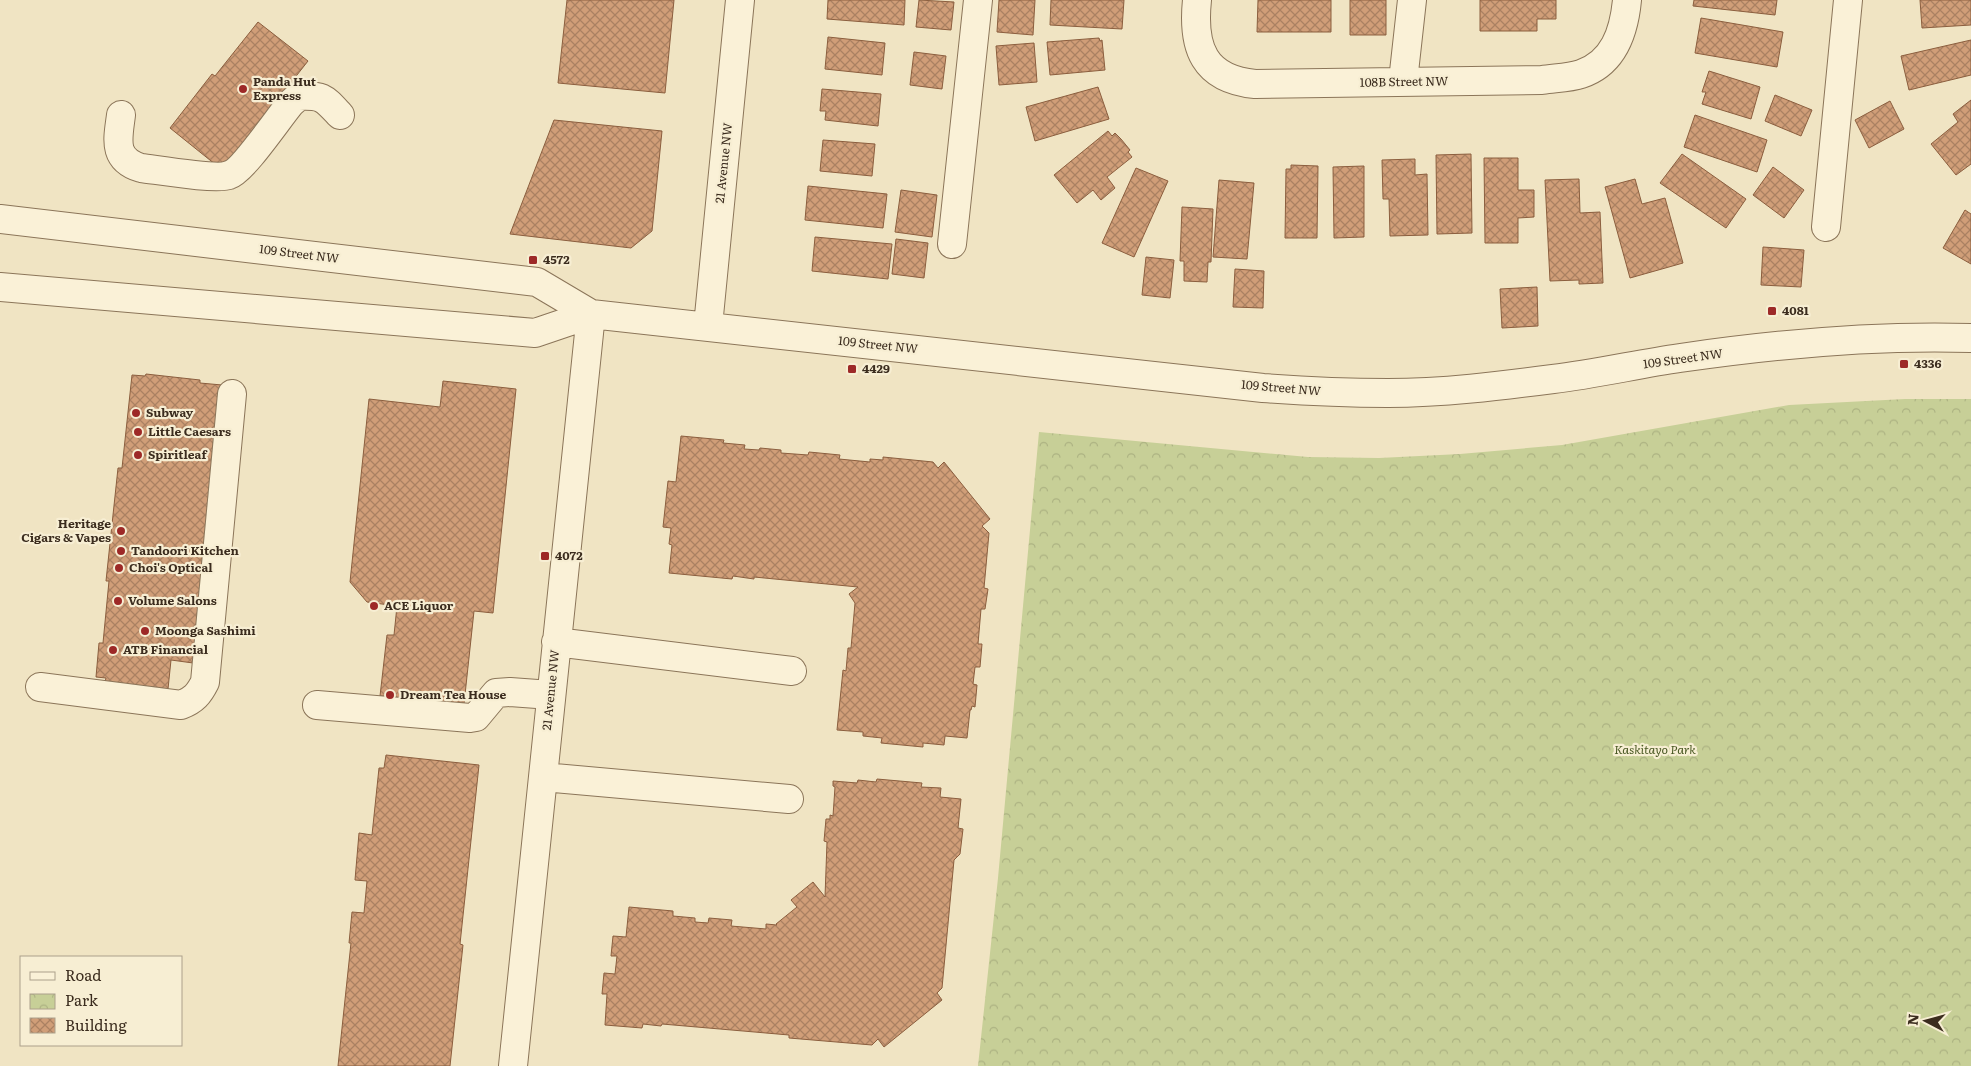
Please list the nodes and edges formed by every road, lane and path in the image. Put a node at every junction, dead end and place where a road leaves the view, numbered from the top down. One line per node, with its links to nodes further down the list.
1 (740, 0): 15 (street, 21 Avenue NW)
2 (978, 0): 12 (street)
3 (1197, 0): 7 (street, 108B Street NW)
4 (1412, 0): 7 (street)
5 (1627, 0): 7 (street, 108B Street NW)
6 (1848, 0): 11 (street)
7 (1404, 81)
8 (121, 115): 9 (street)
9 (340, 115)
10 (0, 218): 14 (street, 109 Street NW)
11 (1826, 227)
12 (952, 244)
13 (0, 287): 14 (street, 109 Street NW)
14 (591, 314): 15 (street, 109 Street NW); 18 (street, 21 Avenue NW)
15 (708, 326): 16 (street, 109 Street NW)
16 (1971, 338)
17 (232, 394): 20 (street)
18 (556, 642): 19 (street); 21 (street, 21 Avenue NW)
19 (792, 670)
20 (40, 687)
21 (551, 695): 22 (street); 23 (street, 21 Avenue NW)
22 (317, 705)
23 (543, 777): 24 (street); 25 (street, 21 Avenue NW)
24 (789, 799)
25 (513, 1066)

